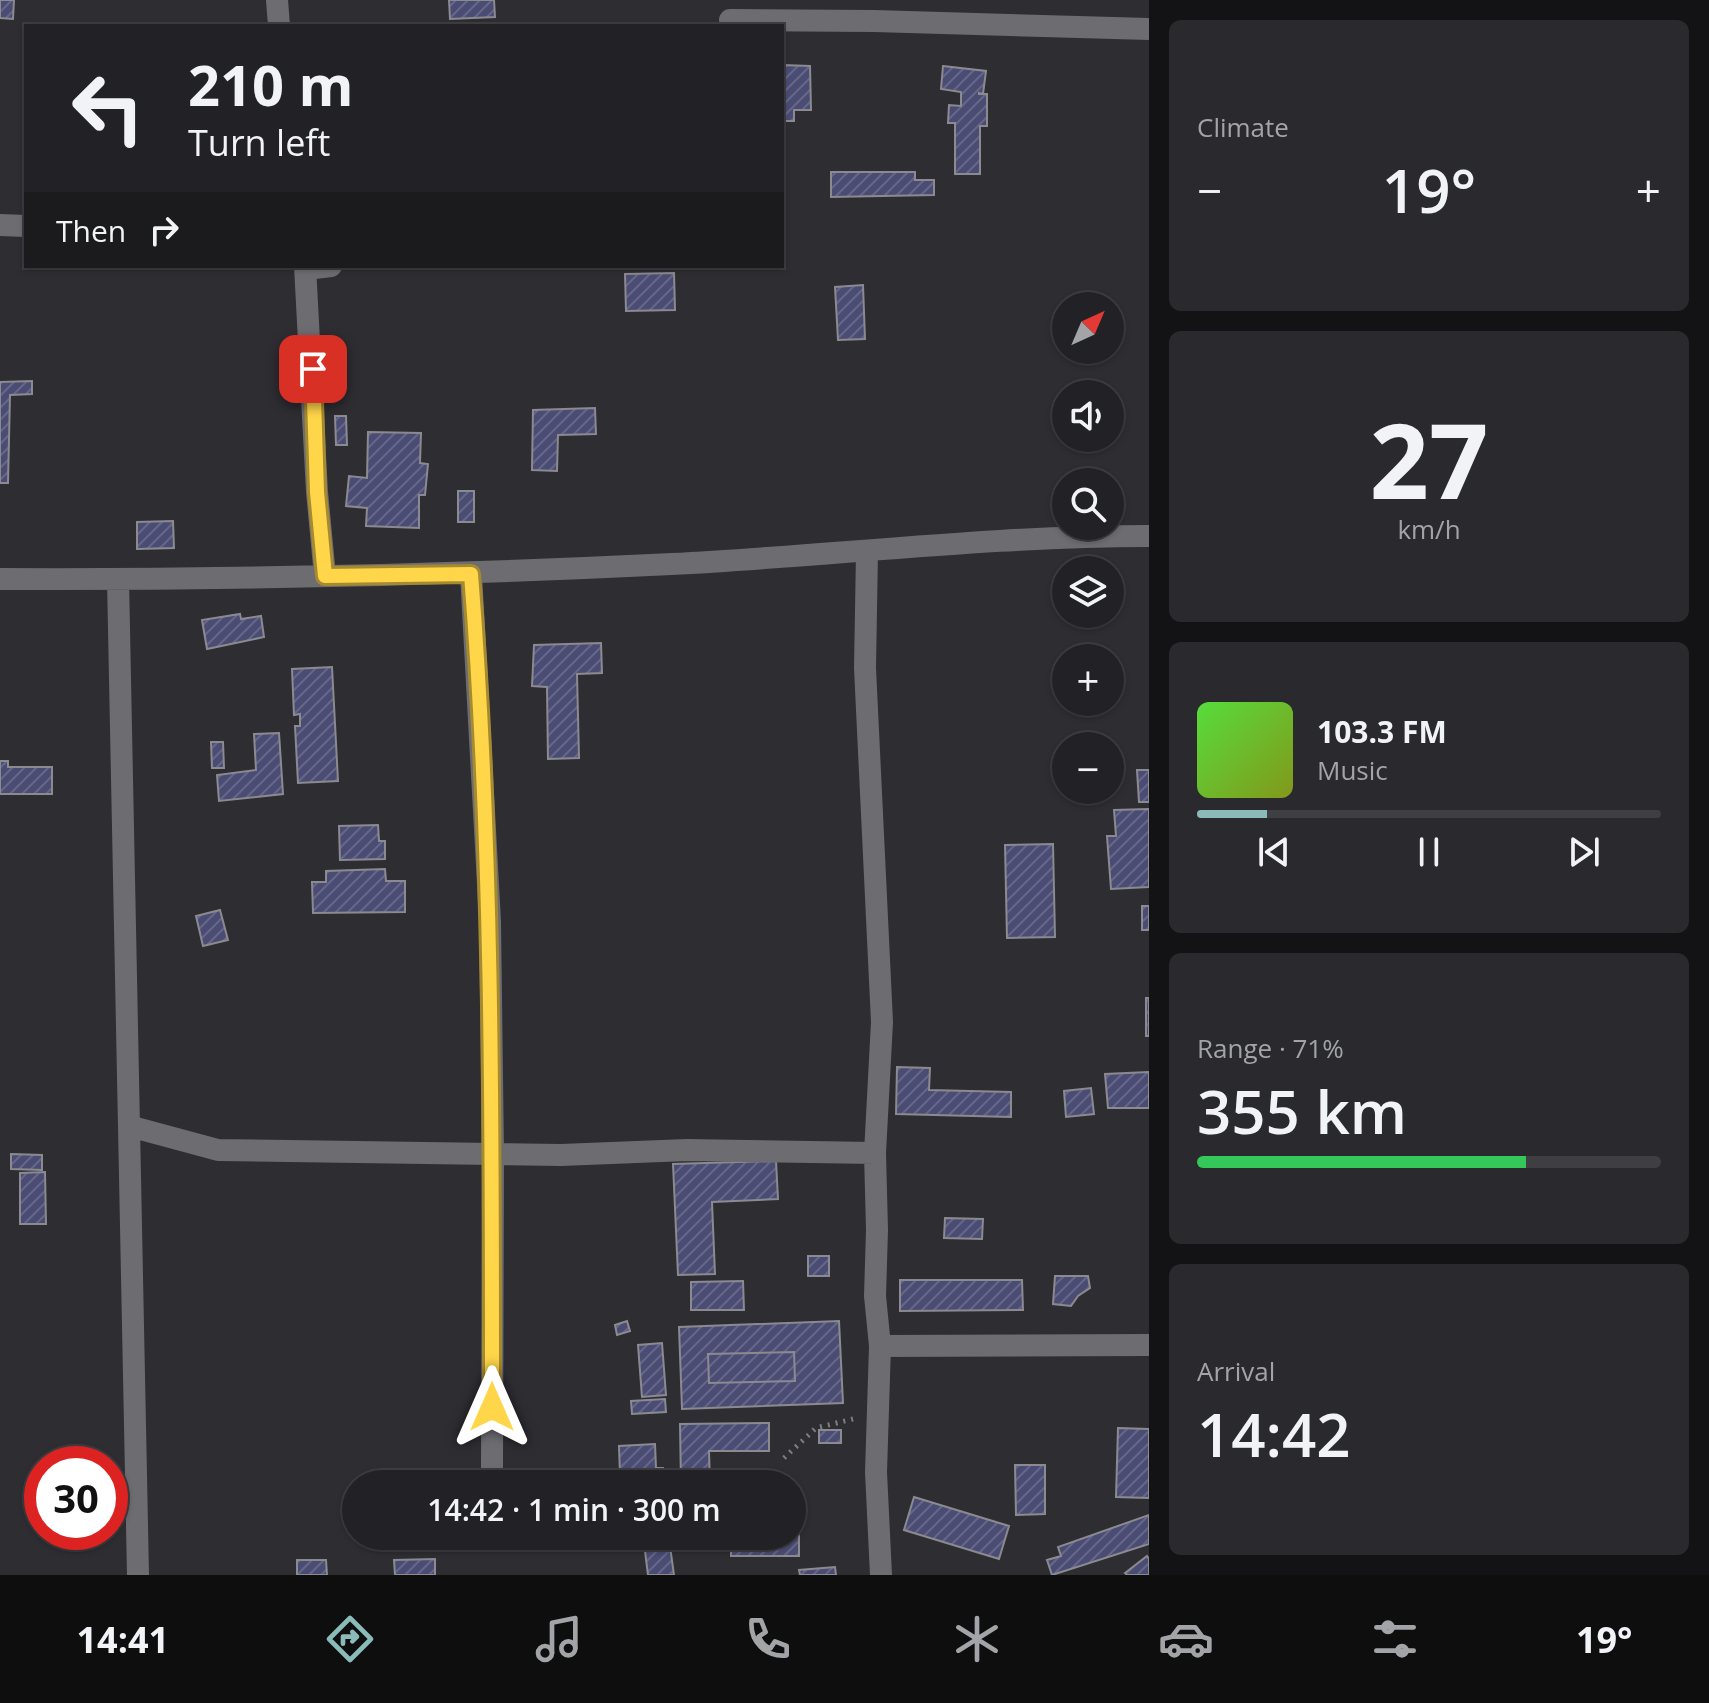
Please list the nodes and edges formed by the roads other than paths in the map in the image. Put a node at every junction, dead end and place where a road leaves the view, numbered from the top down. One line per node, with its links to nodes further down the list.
1 (277, 0): 3 (street)
2 (730, 20): 4 (street)
3 (279, 24)
4 (1149, 29)
5 (0, 225): 6 (street)
6 (24, 226)
7 (306, 268): 11 (street)
8 (1149, 536): 9 (street)
9 (867, 552): 10 (street); 16 (street)
10 (471, 574): 11 (street); 15 (street)
11 (325, 576): 13 (street)
12 (0, 579): 13 (street)
13 (118, 579): 14 (street)
14 (129, 1126): 15 (street); 20 (street)
15 (493, 1153): 16 (street); 19 (street)
16 (875, 1153): 18 (street)
17 (1149, 1345): 18 (street)
18 (880, 1346): 21 (street)
19 (492, 1468)
20 (138, 1575)
21 (881, 1575)

